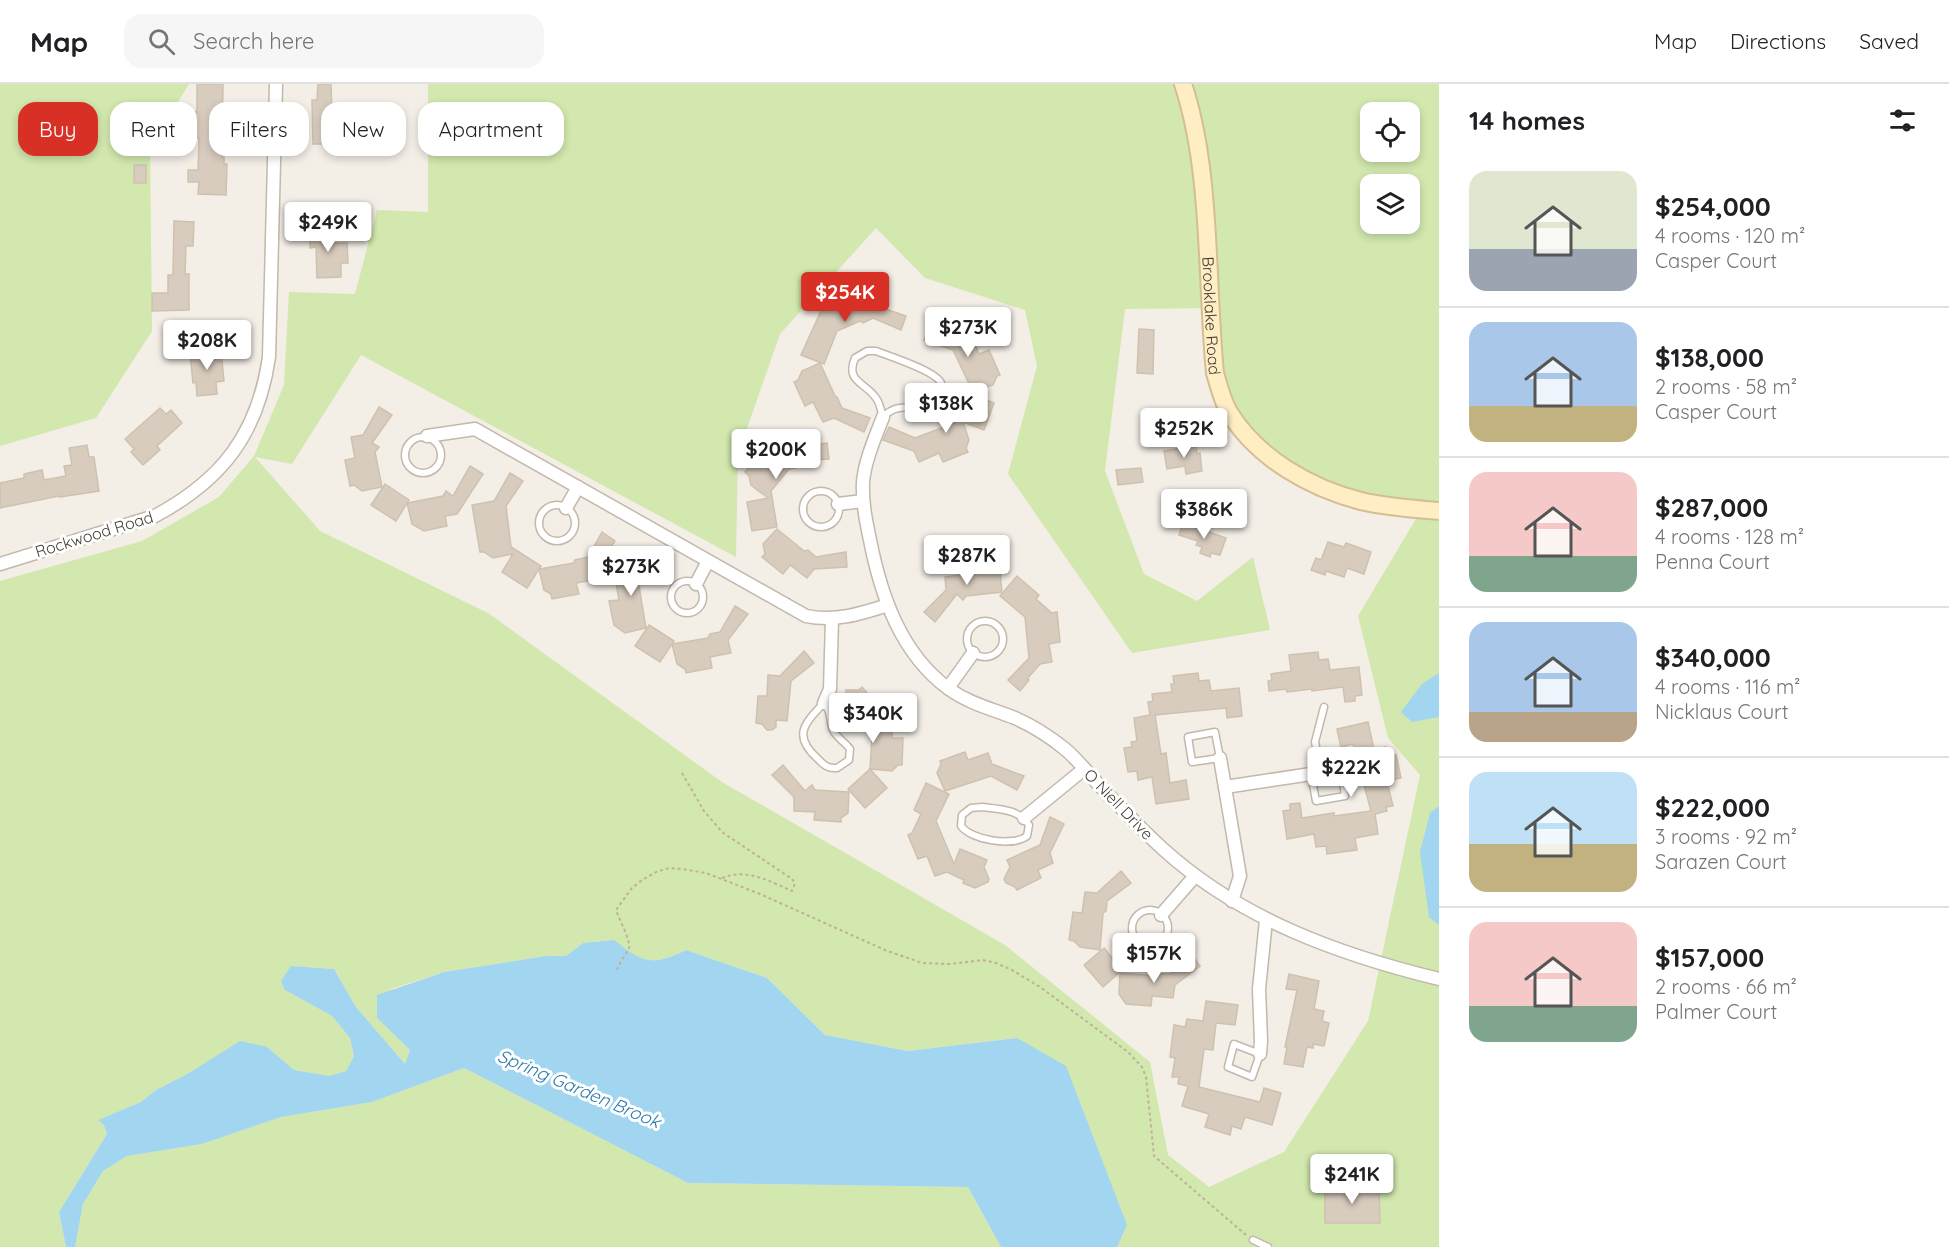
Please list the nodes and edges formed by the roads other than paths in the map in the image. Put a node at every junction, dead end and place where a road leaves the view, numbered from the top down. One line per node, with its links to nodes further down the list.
1 (276, 84): 11 (street, Rockwood Road)
2 (1183, 84): 9 (street, Brooklake Road)
3 (883, 417): 3 (lane); 6 (street, O Niell Drive)
4 (427, 436): 4 (lane); 5 (street)
5 (578, 487): 8 (street); 10 (street)
6 (863, 501): 7 (street); 13 (street, O Niell Drive)
7 (838, 504): 7 (lane)
8 (566, 508): 8 (lane)
9 (1439, 511)
10 (708, 561): 12 (street); 14 (street)
11 (0, 564)
12 (696, 584): 12 (lane)
13 (888, 605): 14 (street); 16 (street, O Niell Drive)
14 (832, 619): 17 (street)
15 (973, 653): 15 (lane); 16 (street)
16 (948, 688): 20 (street, O Niell Drive)
17 (824, 703): 17 (lane)
18 (1324, 707): 21 (lane)
19 (1220, 758): 19 (lane); 22 (street)
20 (1084, 769): 23 (street); 24 (street, O Niell Drive)
21 (1316, 773): 21 (lane); 22 (street)
22 (1225, 787): 25 (street)
23 (1024, 818): 23 (lane)
24 (1195, 876): 25 (street, O Niell Drive); 26 (street)
25 (1232, 901): 27 (street, O Niell Drive)
26 (1161, 915): 26 (lane)
27 (1266, 920): 28 (street, O Niell Drive); 29 (street)
28 (1439, 979)
29 (1260, 1054): 29 (lane)
30 (1253, 1240): 31 (lane)
31 (1268, 1247)

